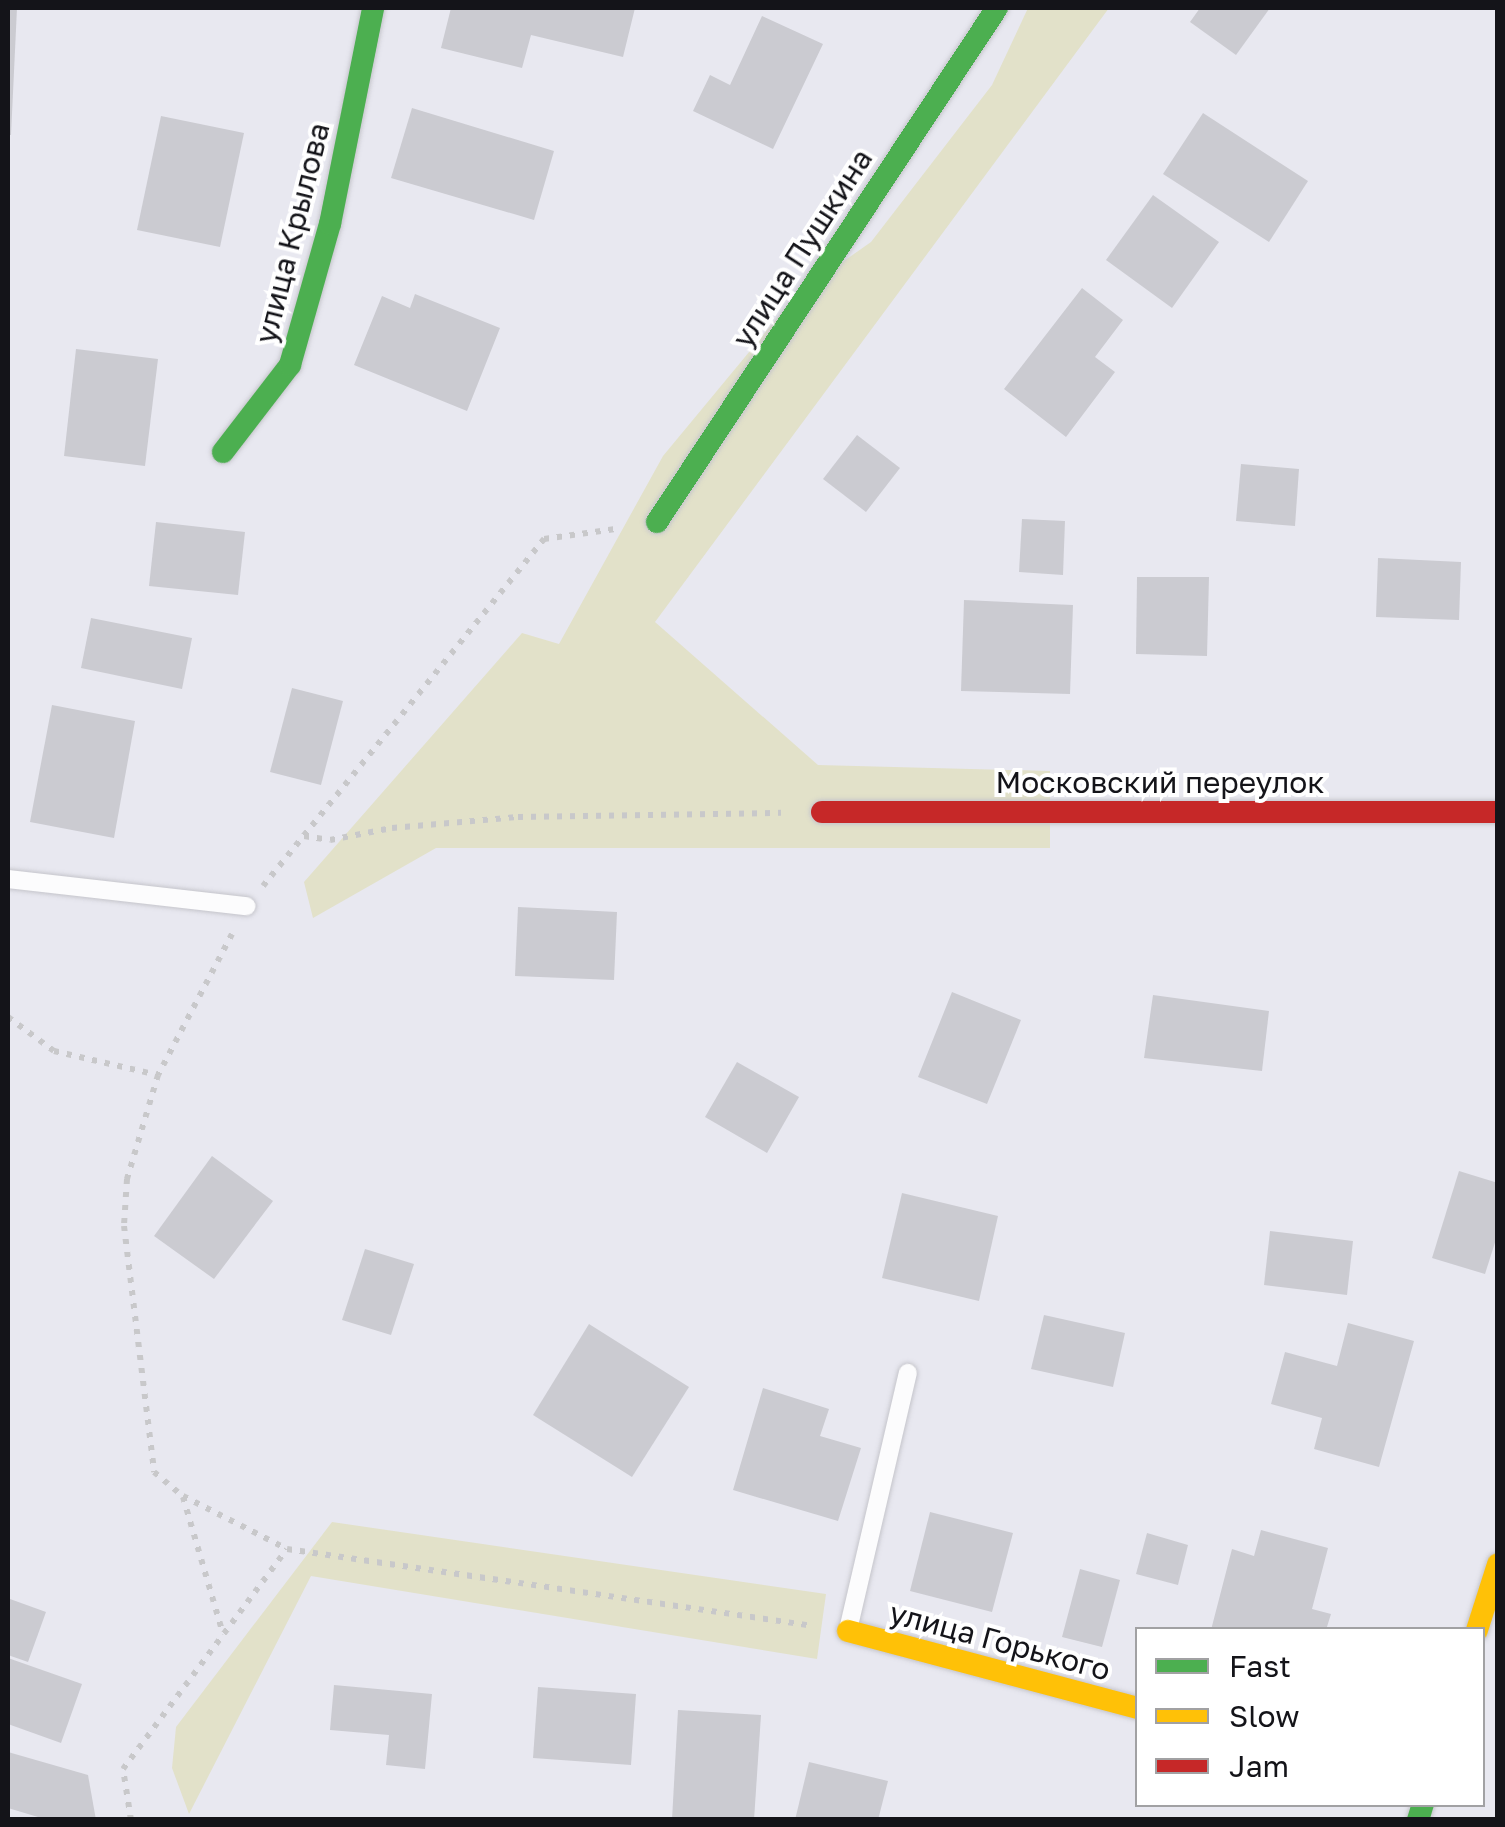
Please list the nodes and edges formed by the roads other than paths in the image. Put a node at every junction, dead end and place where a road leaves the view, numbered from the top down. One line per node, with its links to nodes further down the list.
1 (372, 8): 3 (street, улица Крылова)
2 (996, 8): 4 (street, улица Пушкина)
3 (223, 452)
4 (657, 522)
5 (822, 812): 6 (street, Московский переулок)
6 (1498, 812)
7 (8, 879): 8 (lane)
8 (246, 906)
9 (908, 1373): 12 (lane)
10 (1498, 1564): 11 (street)
11 (1478, 1627)
12 (848, 1631): 13 (street, улица Горького)
13 (1135, 1707)

